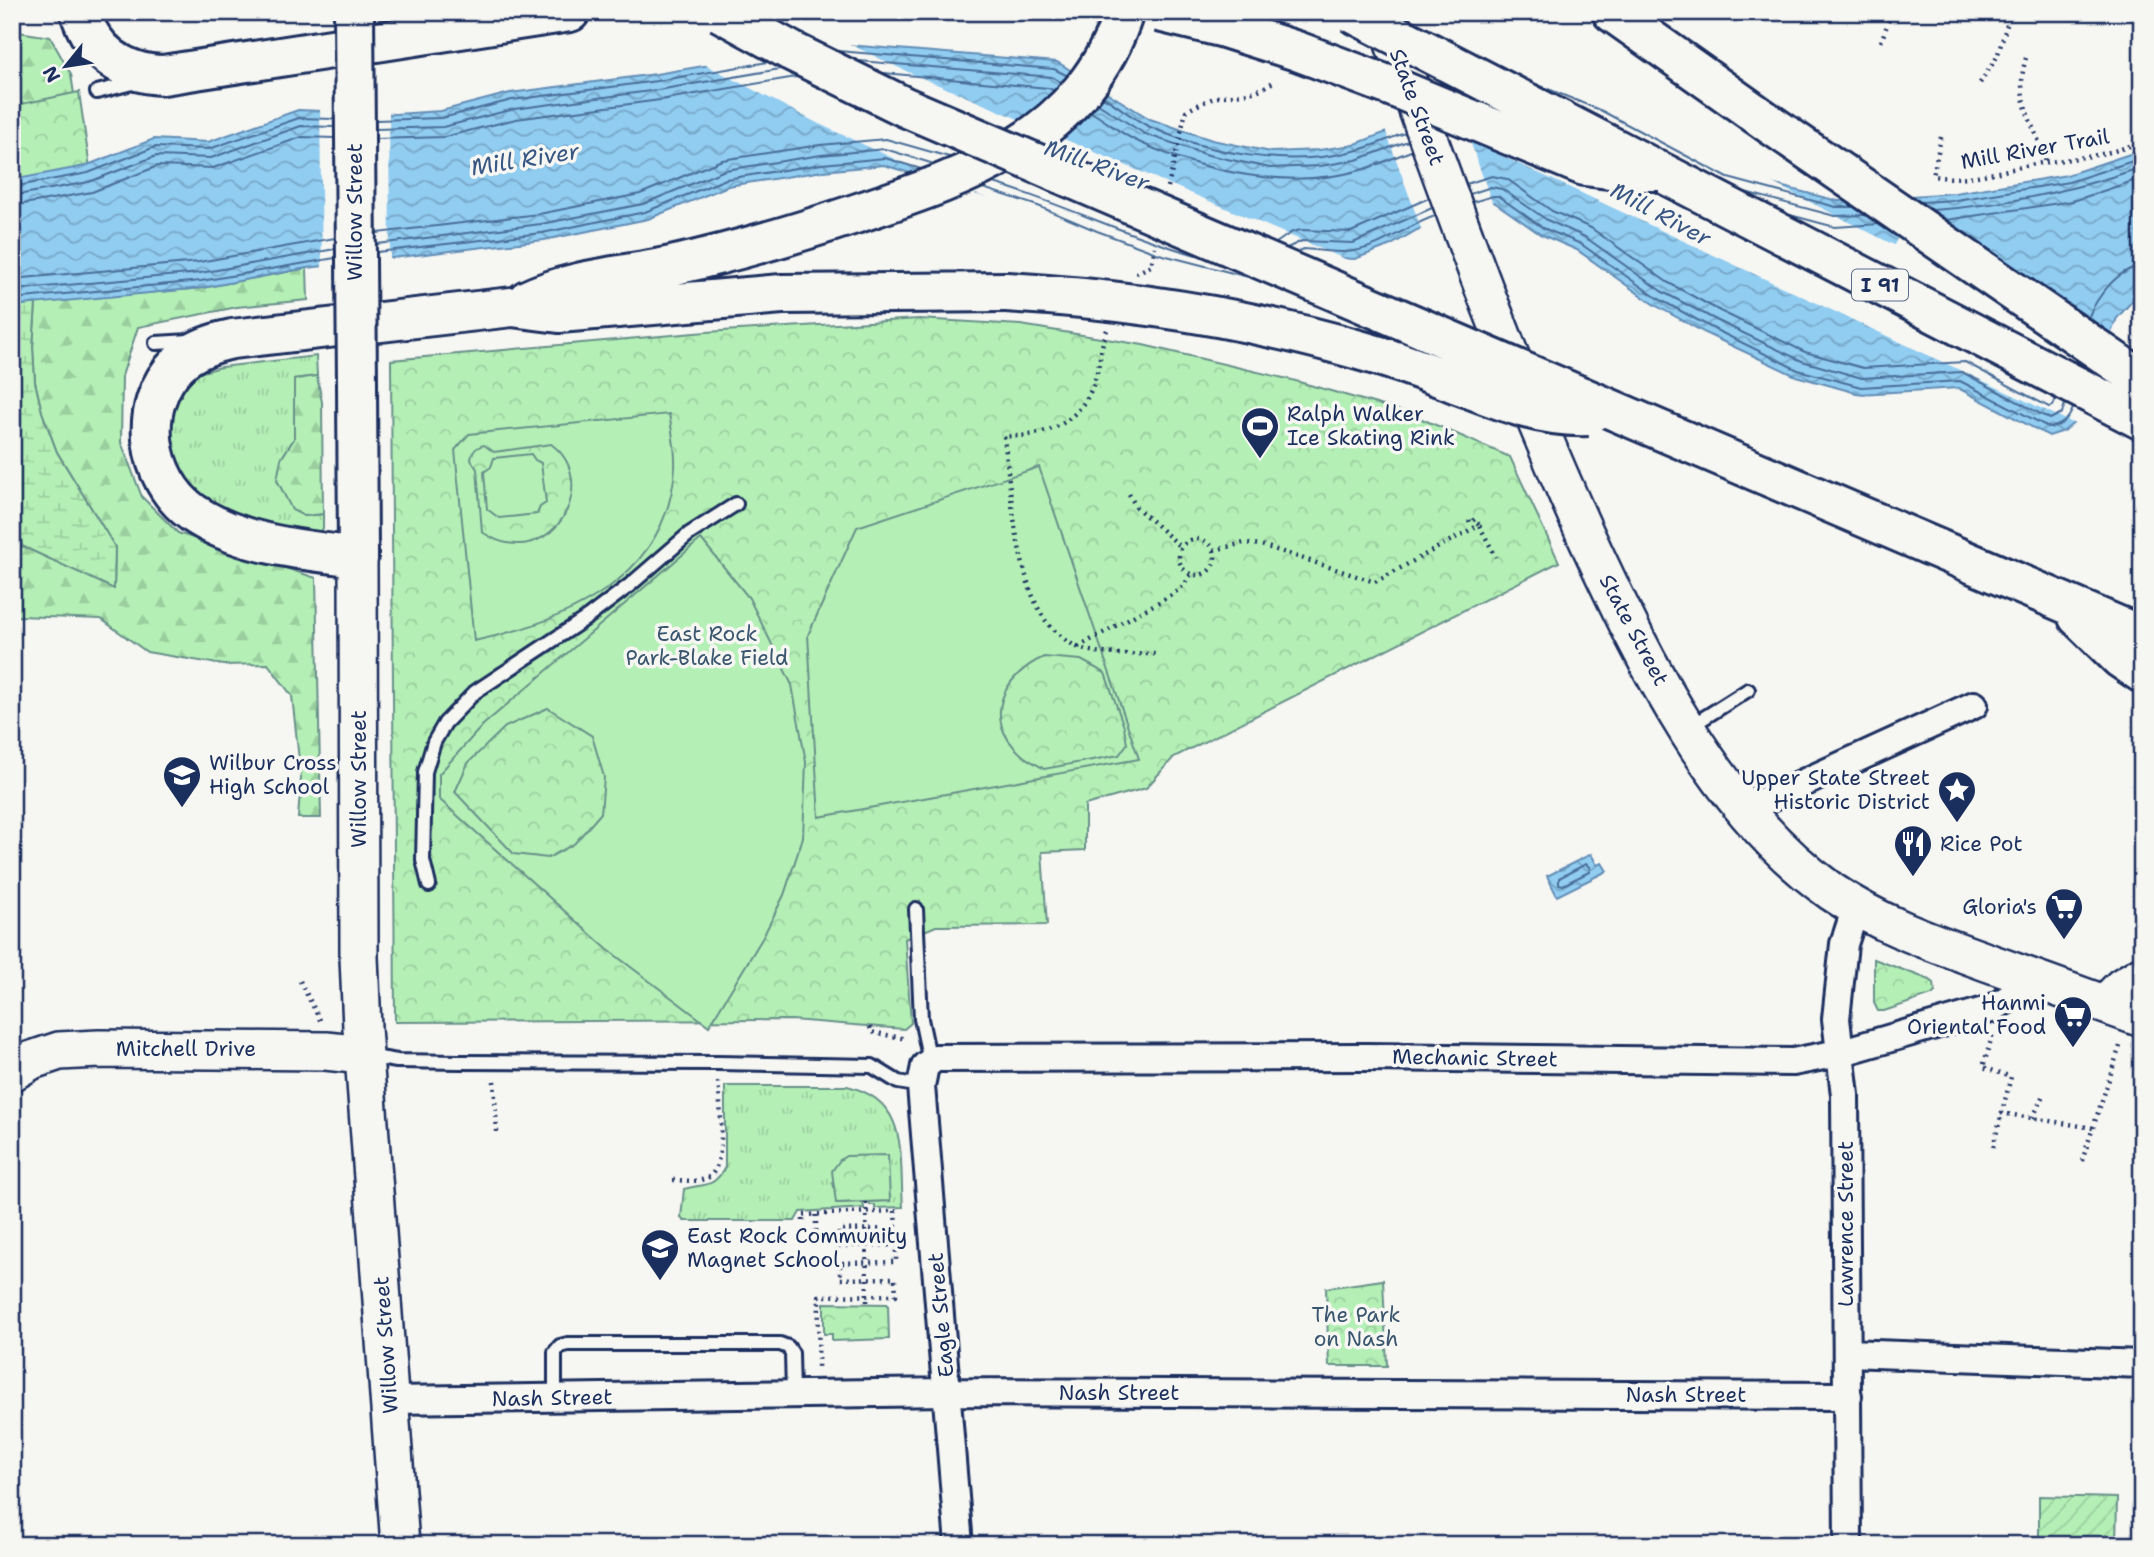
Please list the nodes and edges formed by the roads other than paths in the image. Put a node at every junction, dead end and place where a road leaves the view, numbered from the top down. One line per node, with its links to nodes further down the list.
1 (80, 12): 10 (main road)
2 (354, 12): 20 (main road, Willow Street, bridge)
3 (570, 12): 10 (main road)
4 (720, 12): 17 (main road, bridge)
5 (1124, 12): 13 (main road)
6 (1159, 12): 12 (main road, bridge)
7 (1351, 12): 12 (main road, I 91, bridge)
8 (1383, 12): 26 (main road, State Street)
9 (1612, 12): 16 (main road)
10 (152, 75): 11 (lane)
11 (97, 92)
12 (1659, 171): 18 (main road, I 91)
13 (513, 307): 14 (main road); 17 (main road, bridge)
14 (222, 341): 15 (lane); 20 (main road)
15 (156, 343)
16 (2130, 372)
17 (1595, 408): 21 (main road)
18 (2142, 420)
19 (736, 504): 28 (lane)
20 (358, 557): 36 (main road, Willow Street)
21 (2068, 605): 22 (main road); 23 (main road)
22 (2142, 636)
23 (2142, 673)
24 (1748, 690): 26 (lane)
25 (1974, 705): 27 (street)
26 (1688, 728): 27 (main road, State Street)
27 (1744, 810): 29 (main road, State Street)
28 (429, 885)
29 (1856, 907): 32 (main road, State Street); 35 (street, Lawrence Street)
30 (916, 909): 38 (lane)
31 (2142, 975): 33 (main road)
32 (2031, 978): 33 (main road, State Street); 35 (street, Mechanic Street)
33 (2105, 1004): 34 (main road, State Street)
34 (2132, 1030)
35 (1839, 1053): 38 (street, Mechanic Street); 39 (street, Lawrence Street)
36 (363, 1055): 37 (main road, Mitchell Drive); 38 (lane); 45 (main road, Willow Street)
37 (12, 1072)
38 (926, 1074): 41 (street, Eagle Street)
39 (1848, 1353): 40 (street); 43 (street, Lawrence Street)
40 (2142, 1364)
41 (947, 1392): 42 (street, Nash Street); 43 (street, Nash Street); 47 (street, Eagle Street)
42 (793, 1394): 44 (street, Nash Street); 44 (lane)
43 (1848, 1396): 48 (street, Lawrence Street)
44 (555, 1398): 45 (street, Nash Street)
45 (390, 1399): 46 (main road, Willow Street)
46 (400, 1545)
47 (959, 1545)
48 (1848, 1545)

